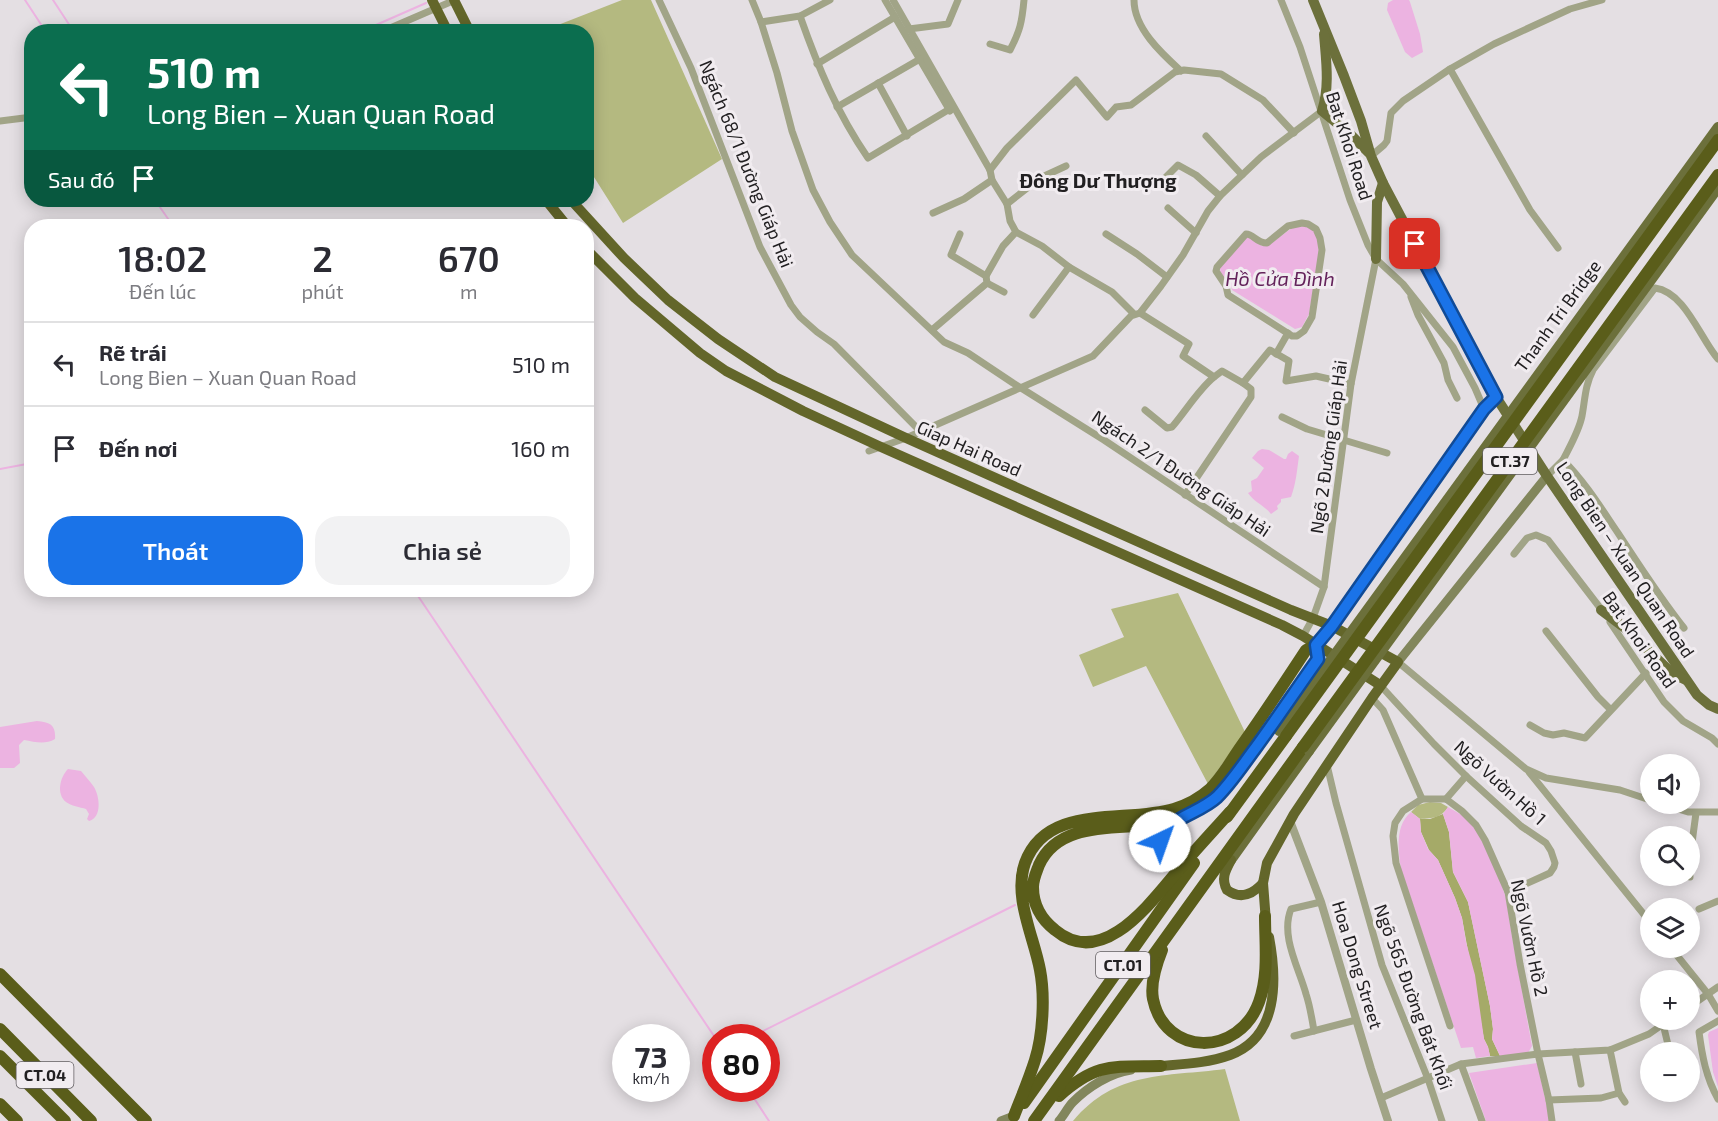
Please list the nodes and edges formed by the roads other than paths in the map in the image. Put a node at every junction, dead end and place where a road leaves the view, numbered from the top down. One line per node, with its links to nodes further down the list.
1 (455, 0): 13 (street); 20 (highway)
2 (659, 0): 86 (street, Ngách 68/1 Đường Giáp Hải)
3 (752, 0): 16 (street, Ngách 2/1 Đường Giáp Hải)
4 (830, 0): 14 (street)
5 (885, 0): 15 (street)
6 (893, 0): 21 (street)
7 (958, 0): 21 (street)
8 (1024, 0): 22 (street)
9 (1134, 0): 26 (street)
10 (1281, 0): 30 (street, Bat Khoi Road)
11 (1313, 0): 17 (main road, Long Bien – Xuan Quan Road)
12 (1602, 0): 25 (street)
13 (434, 4): 18 (street); 19 (highway)
14 (800, 16): 16 (street); 24 (street)
15 (895, 17): 23 (street); 24 (street)
16 (761, 22): 73 (street, Ngách 2/1 Đường Giáp Hải)
17 (1323, 22): 30 (main road); 39 (main road, Long Bien – Xuan Quan Road)
18 (396, 24)
19 (444, 24)
20 (466, 24)
21 (909, 29): 32 (street)
22 (990, 44)
23 (920, 59): 27 (street); 29 (street)
24 (818, 64): 28 (street)
25 (1450, 69): 39 (street); 62 (street)
26 (1181, 71): 35 (street); 41 (street)
27 (878, 83): 28 (street); 36 (street)
28 (837, 107): 36 (street)
29 (948, 110): 32 (street); 36 (street)
30 (1322, 111): 35 (street); 39 (main road); 64 (street, Bat Khoi Road)
31 (24, 118): 33 (street)
32 (961, 120): 41 (street)
33 (0, 121)
34 (1718, 127): 114 (main road, Thanh Tri Bridge, bridge)
35 (1294, 133): 42 (street)
36 (907, 136)
37 (1206, 136): 42 (street)
38 (1718, 140): 114 (highway, Thanh Tri Bridge / CT.37, bridge)
39 (1371, 156): 46 (main road, Long Bien – Xuan Quan Road)
40 (1066, 166): 50 (street)
41 (990, 170): 44 (street)
42 (1242, 175): 48 (street)
43 (1718, 175): 116 (highway, CT.37, bridge)
44 (992, 180): 50 (street); 54 (street)
45 (1162, 181): 48 (street)
46 (1383, 183): 64 (main road); 81 (main road, Long Bien – Xuan Quan Road)
47 (1718, 188): 116 (main road, bridge)
48 (1220, 196): 59 (street)
49 (1718, 196): 68 (street)
50 (1007, 204): 58 (street)
51 (552, 207): 55 (highway)
52 (577, 207): 56 (highway, Giap Hai Road)
53 (1168, 208): 59 (street)
54 (933, 213)
55 (561, 219)
56 (588, 219)
57 (594, 225): 87 (highway, Giap Hai Road)
58 (1016, 232): 65 (street); 67 (street)
59 (1196, 233): 66 (street)
60 (960, 234): 67 (street)
61 (1106, 234): 66 (street)
62 (1558, 248)
63 (594, 257): 89 (highway, Giap Hai Road)
64 (1376, 259): 69 (street, Bat Khoi Road); 79 (street, Ngõ 2 Đường Giáp Hải)
65 (1069, 267): 71 (street); 72 (street)
66 (1167, 278): 71 (street)
67 (987, 280): 70 (street); 73 (street)
68 (1655, 288): 76 (street); 92 (street)
69 (1408, 291): 82 (street); 83 (street, Bat Khoi Road)
70 (1004, 292)
71 (1137, 313): 77 (street); 80 (street)
72 (1033, 315)
73 (932, 330): 80 (street, Ngách 2/1 Đường Giáp Hải)
74 (1288, 333): 74 (street); 75 (street)
75 (1276, 354): 78 (street); 79 (street)
76 (1718, 359)
77 (1214, 377): 78 (street); 84 (street)
78 (1243, 383): 94 (street)
79 (1351, 384): 88 (street, Ngõ 2 Đường Giáp Hải)
80 (1020, 388): 86 (street); 94 (street, Ngách 2/1 Đường Giáp Hải)
81 (1496, 397): 83 (main road); 93 (main road, Long Bien – Xuan Quan Road)
82 (1457, 398)
83 (1484, 409): 99 (main road)
84 (1145, 410)
85 (1282, 417): 88 (street)
86 (921, 432): 87 (street)
87 (906, 438): 89 (street); 98 (highway, Giap Hai Road)
88 (1343, 440): 91 (street); 96 (street, Ngõ 2 Đường Giáp Hải)
89 (880, 447): 90 (street); 102 (highway, Giap Hai Road)
90 (869, 451)
91 (1387, 453)
92 (1563, 460): 93 (street); 100 (street)
93 (1547, 476): 104 (main road); 106 (main road, Long Bien – Xuan Quan Road)
94 (1185, 495): 96 (street, Ngách 2/1 Đường Giáp Hải)
95 (1514, 554): 97 (street, Bat Khoi Road)
96 (1324, 587): 98 (street, Ngõ 2 Đường Giáp Hải)
97 (1601, 610): 105 (street, Bat Khoi Road); 106 (main road)
98 (1313, 618): 99 (highway, Giap Hai Road); 102 (street, Ngõ 2 Đường Giáp Hải)
99 (1332, 626): 103 (highway); 104 (highway, Giap Hai Road)
100 (1684, 628)
101 (1546, 631): 110 (street)
102 (1303, 636): 103 (highway, Giap Hai Road)
103 (1316, 645): 107 (highway, Giap Hai Road); 129 (highway); 169 (highway)
104 (1398, 662): 107 (highway); 119 (street)
105 (1646, 673): 110 (street); 115 (street, Bat Khoi Road)
106 (1687, 681): 111 (main road, Long Bien – Xuan Quan Road)
107 (1380, 685): 108 (highway); 109 (street, Ngõ Vườn Hồ 1)
108 (1372, 698): 112 (street); 118 (highway)
109 (1395, 701): 112 (street); 120 (street, Ngõ Vườn Hồ 1)
110 (1610, 709): 113 (street)
111 (1718, 709)
112 (1383, 710): 124 (street)
113 (1530, 725)
114 (1282, 734): 117 (highway, CT.37)
115 (1718, 744)
116 (1306, 749): 131 (main road); 133 (highway, CT.37)
117 (1265, 765): 126 (highway, CT.01)
118 (1328, 765): 121 (highway); 122 (street, Ngõ 565 Đường Bát Khối)
119 (1526, 769): 123 (street); 138 (street)
120 (1466, 776): 125 (street); 134 (street, Ngõ Vườn Hồ 1)
121 (1317, 778): 122 (street); 130 (highway)
122 (1330, 778): 161 (street, Ngõ 565 Đường Bát Khối)
123 (1640, 797)
124 (1422, 799): 125 (street); 149 (street)
125 (1446, 799): 134 (street, Ngõ Vườn Hồ 2)
126 (1230, 812): 129 (highway); 129 (highway); 169 (highway, CT.01)
127 (1718, 812): 128 (street)
128 (1700, 813)
129 (1176, 820)
130 (1290, 820): 132 (highway); 136 (street, Hoa Dong Street)
131 (1231, 860): 132 (highway); 133 (main road)
132 (1263, 883): 139 (highway)
133 (1200, 888): 140 (highway, CT.01)
134 (1508, 892): 156 (street, Ngõ Vườn Hồ 2)
135 (1718, 901): 137 (street)
136 (1321, 902): 147 (street, Hoa Dong Street); 152 (street)
137 (1700, 909)
138 (1640, 910)
139 (1265, 916): 140 (highway); 159 (highway)
140 (1168, 935): 170 (highway, CT.01)
141 (1679, 958): 144 (street)
142 (0, 974): 160 (highway)
143 (1718, 987): 144 (street)
144 (1708, 994): 145 (street); 146 (street)
145 (1700, 999)
146 (1718, 1011)
147 (1356, 1020): 152 (street); 164 (street, Hoa Dong Street)
148 (1718, 1021): 165 (street)
149 (1450, 1026)
150 (0, 1029): 174 (highway, CT.04)
151 (1655, 1030): 154 (street)
152 (1314, 1031): 153 (street)
153 (1294, 1036)
154 (1610, 1050): 155 (street); 163 (street)
155 (1575, 1052): 156 (street); 162 (street)
156 (1538, 1054): 158 (street); 166 (street, Ngõ Vườn Hồ 2)
157 (0, 1056): 173 (highway, CT.04)
158 (1461, 1064): 161 (street); 181 (street)
159 (1161, 1066): 170 (highway); 178 (main road)
160 (103, 1079): 175 (highway); 176 (highway)
161 (1428, 1079): 164 (street); 180 (street, Ngõ 565 Đường Bát Khối)
162 (1581, 1084)
163 (1619, 1093): 166 (street); 167 (street)
164 (1381, 1098): 171 (street, Hoa Dong Street)
165 (1718, 1099)
166 (1549, 1100): 182 (street, Ngõ Vườn Hồ 2)
167 (1625, 1102)
168 (0, 1104): 172 (highway)
169 (1013, 1118): 177 (main road)
170 (1036, 1118)
171 (1388, 1119): 179 (street)
172 (17, 1121)
173 (65, 1121)
174 (91, 1121)
175 (139, 1121)
176 (146, 1121)
177 (1001, 1121)
178 (1059, 1121)
179 (1377, 1121)
180 (1442, 1121)
181 (1482, 1121)
182 (1552, 1121)

